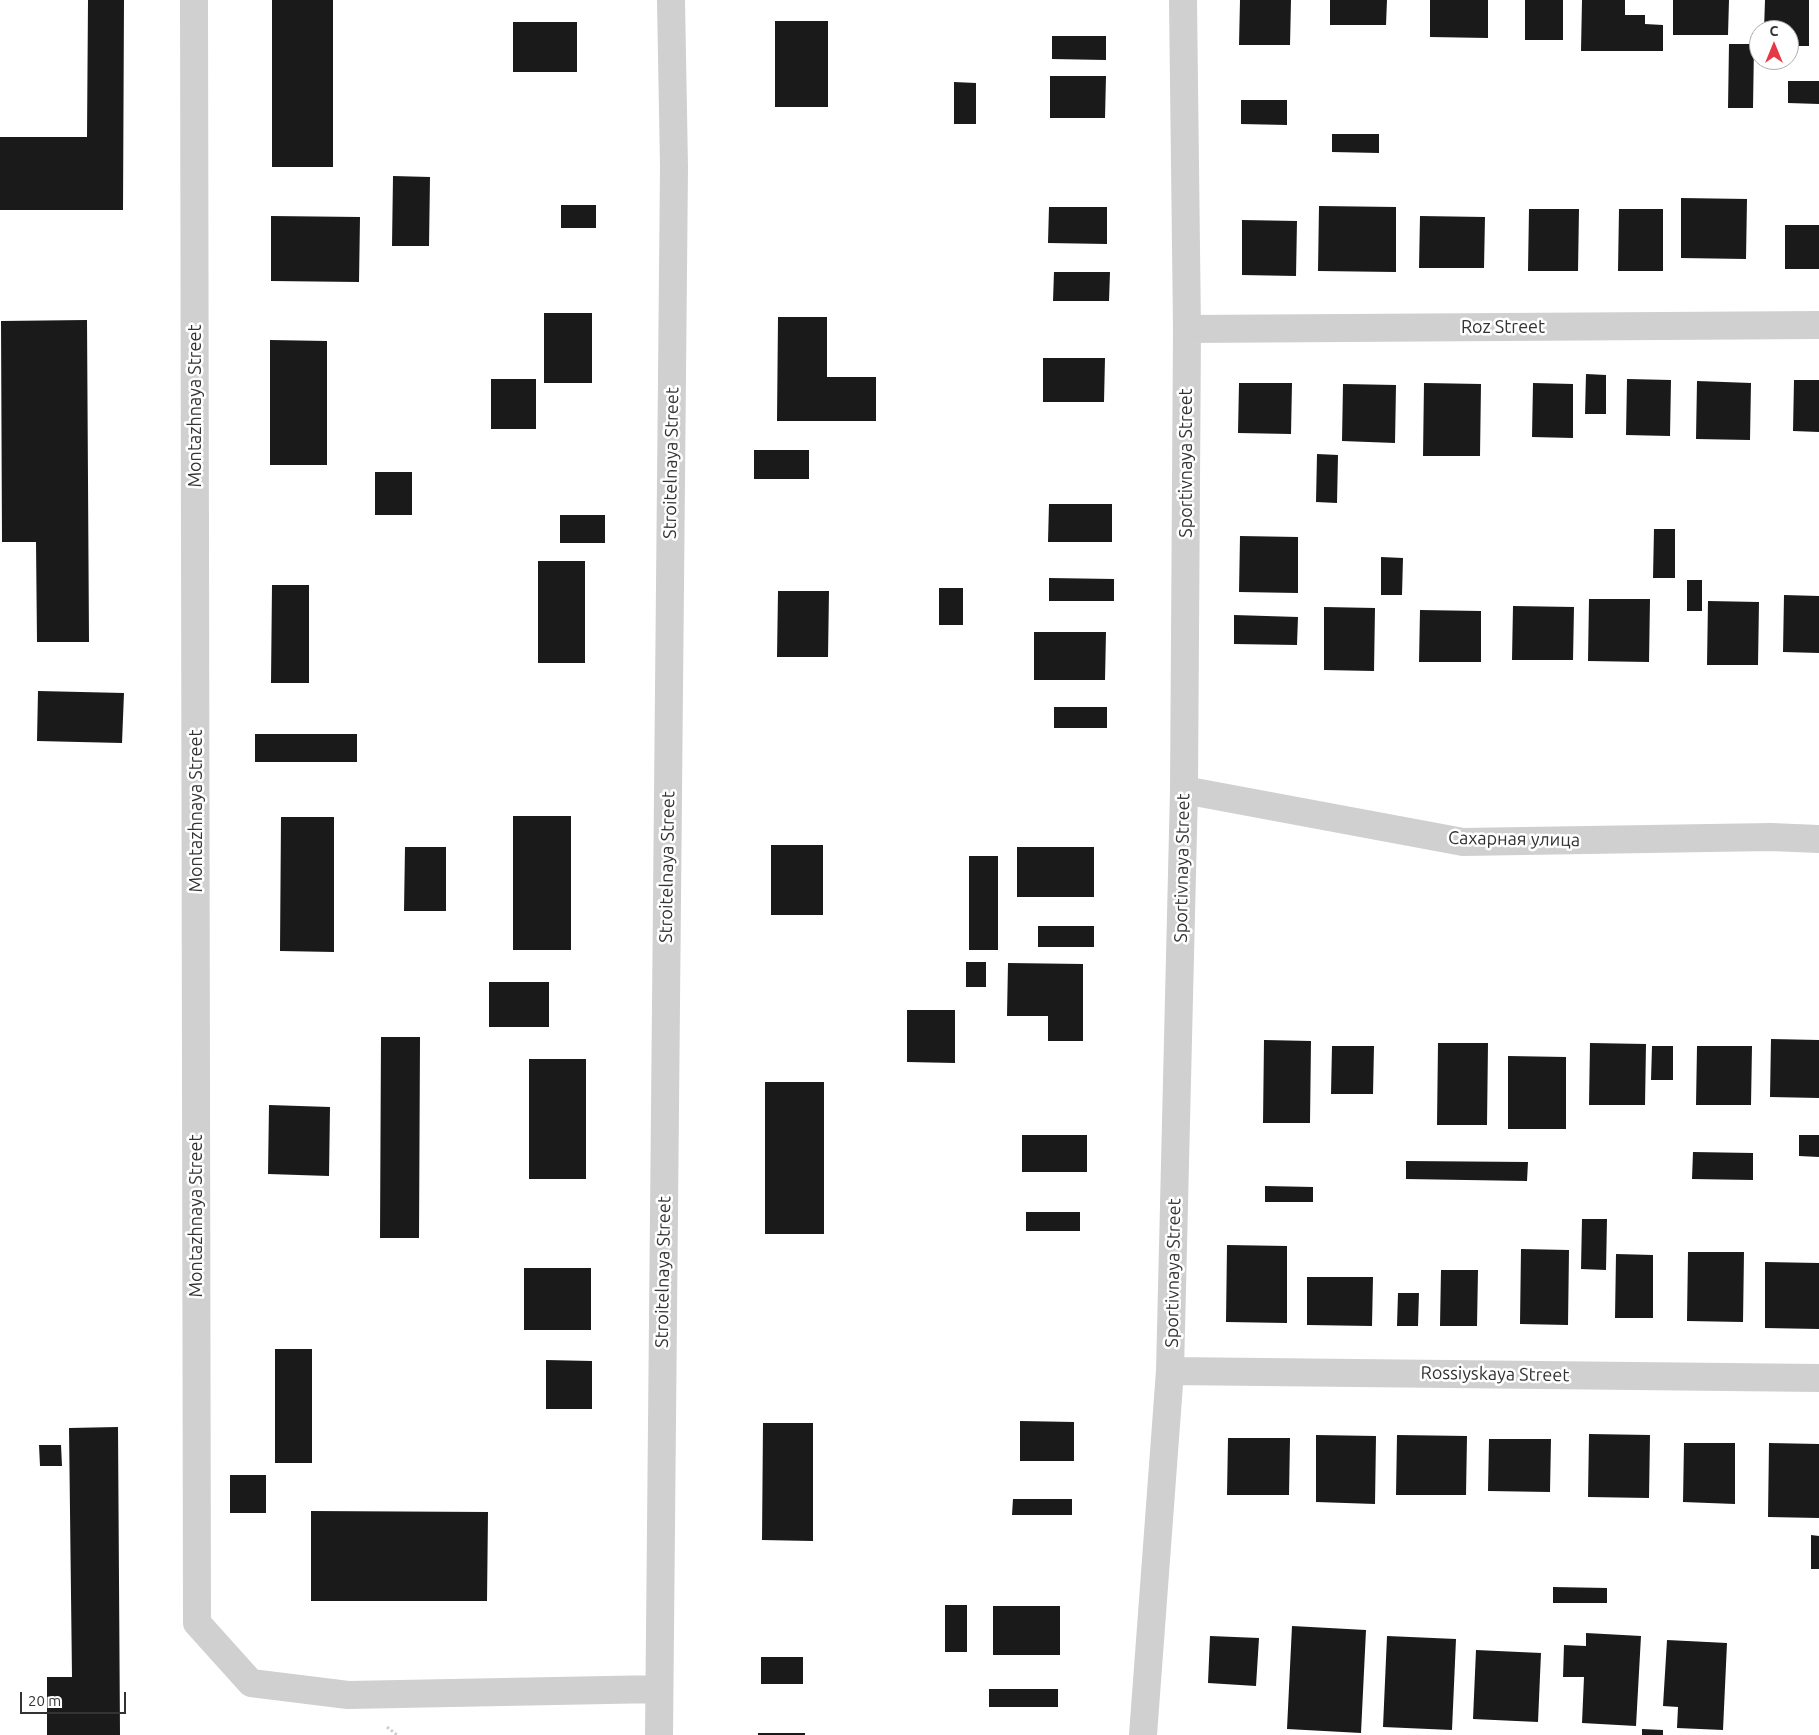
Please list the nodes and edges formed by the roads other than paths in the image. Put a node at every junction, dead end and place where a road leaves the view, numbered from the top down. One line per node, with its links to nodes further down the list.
1 (194, 0): 10 (street, Montazhnaya Street)
2 (671, 0): 10 (street, Stroitelnaya Street)
3 (1182, 0): 5 (street, Sportivnaya Street)
4 (1819, 325): 5 (street, Roz Street)
5 (1187, 330): 6 (street, Sportivnaya Street)
6 (1184, 790): 7 (street, Сахарная улица); 8 (street, Sportivnaya Street)
7 (1819, 839)
8 (1170, 1371): 9 (street, Rossiyskaya Street); 12 (street, Sportivnaya Street)
9 (1819, 1378)
10 (659, 1689): 11 (street, Stroitelnaya Street)
11 (659, 1735)
12 (1143, 1735)

